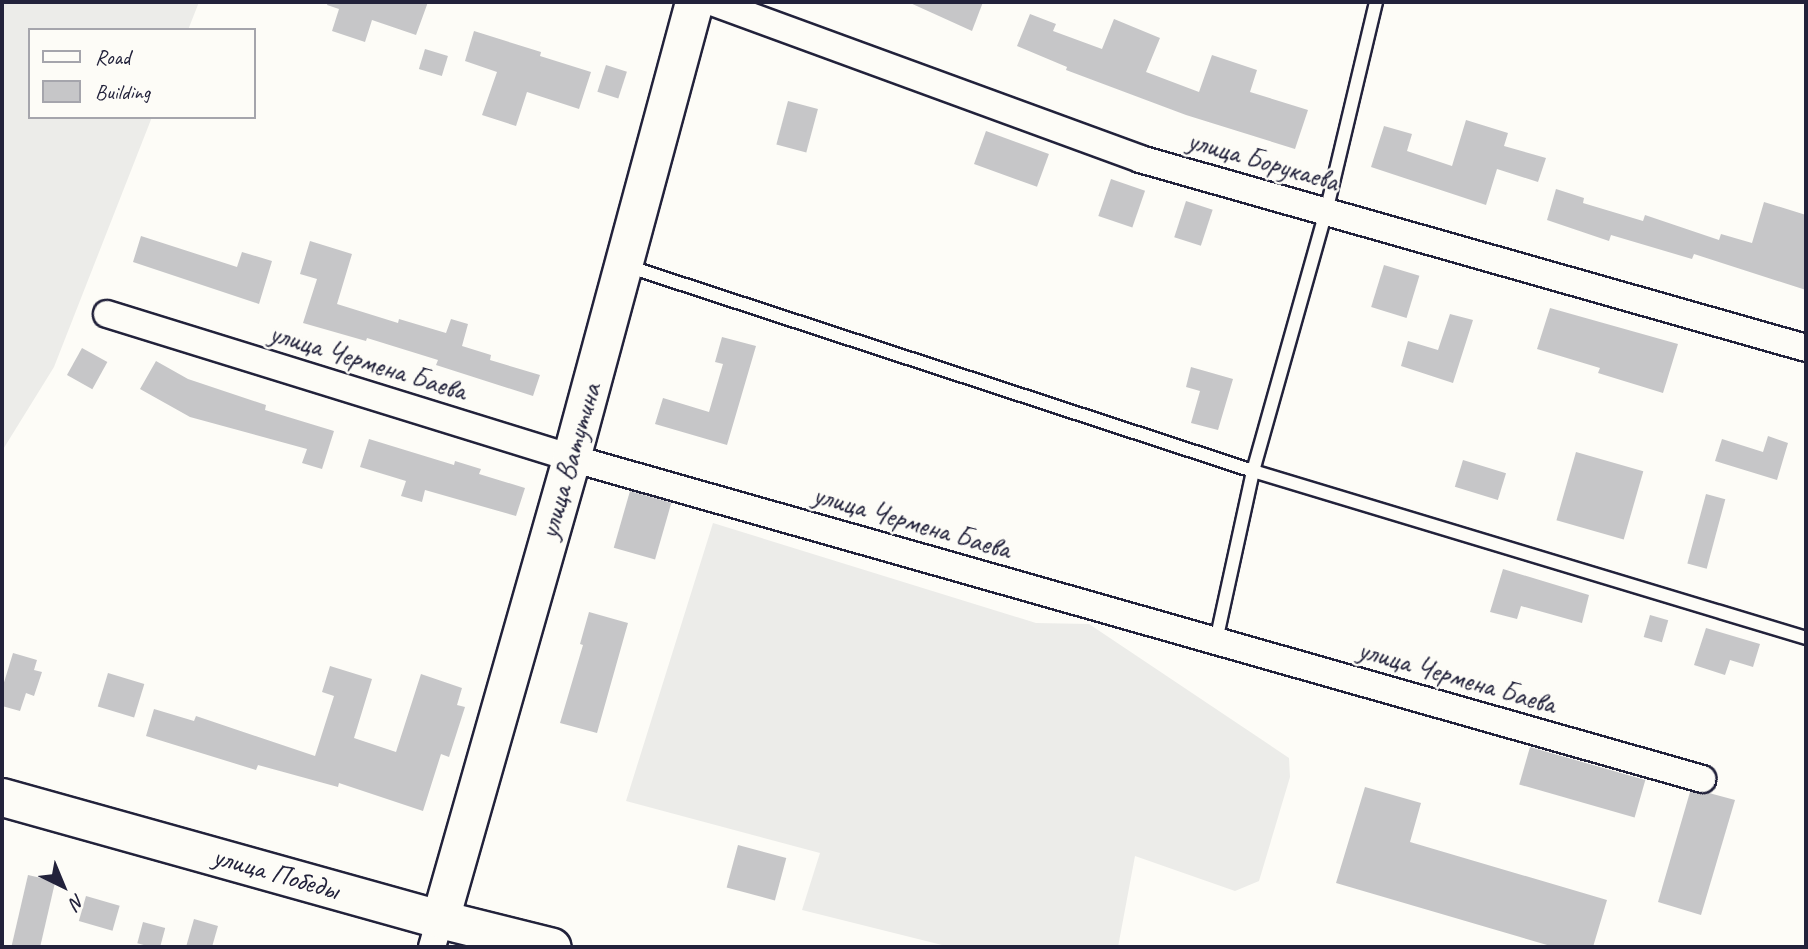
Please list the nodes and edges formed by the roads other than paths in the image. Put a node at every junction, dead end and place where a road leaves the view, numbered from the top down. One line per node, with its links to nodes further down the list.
1 (694, 2): 5 (street, улица Ватутина)
2 (712, 2): 4 (street, улица Борукаева)
3 (1376, 2): 4 (lane)
4 (1326, 212): 7 (street, улица Борукаева); 9 (lane)
5 (623, 265): 8 (street, улица Ватутина); 9 (lane)
6 (107, 314): 8 (street, улица Чермена Баева)
7 (1806, 348)
8 (571, 458): 11 (street, улица Чермена Баева); 14 (street, улица Ватутина)
9 (1253, 471): 10 (lane); 11 (lane)
10 (1806, 638)
11 (1216, 641): 12 (street, улица Чермена Баева)
12 (1702, 779)
13 (2, 797): 14 (street, улица Победы)
14 (436, 933): 15 (street, улица Победы)
15 (552, 947)

